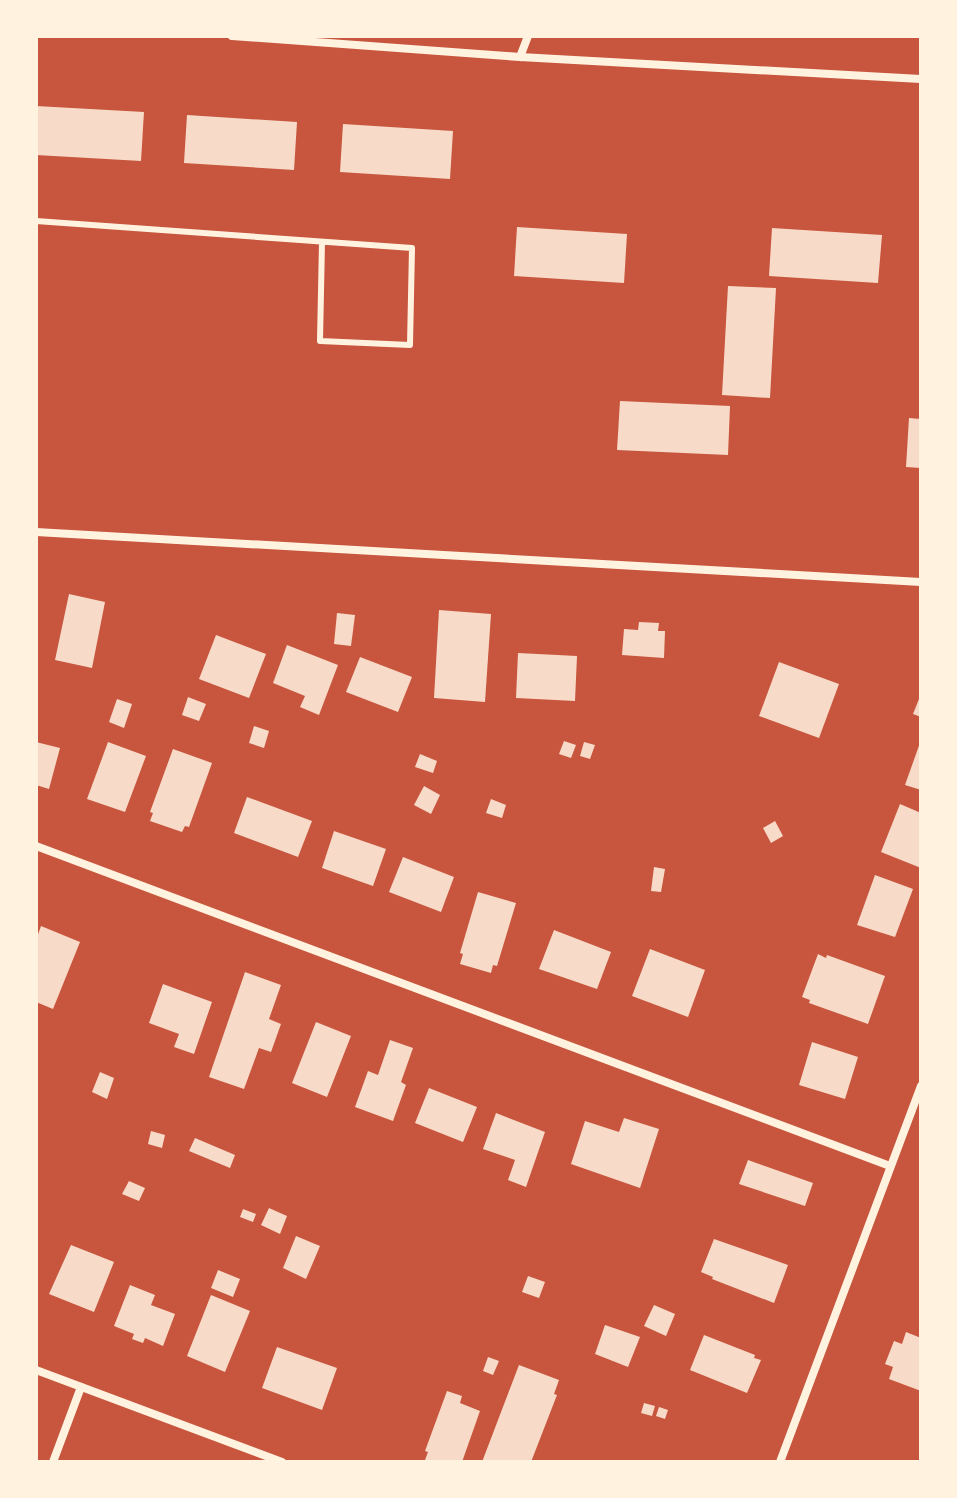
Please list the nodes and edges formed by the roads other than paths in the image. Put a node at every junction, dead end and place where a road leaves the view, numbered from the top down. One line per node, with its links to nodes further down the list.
1 (232, 36): 3 (street)
2 (528, 36): 3 (street)
3 (520, 57): 4 (street)
4 (921, 79)
5 (36, 221): 6 (lane)
6 (322, 242): 6 (lane)
7 (36, 532): 8 (street)
8 (921, 582)
9 (36, 846): 11 (street)
10 (921, 1086): 11 (street)
11 (890, 1166): 16 (street)
12 (36, 1370): 13 (street)
13 (81, 1387): 14 (street); 15 (street)
14 (53, 1462)
15 (282, 1462)
16 (780, 1462)

